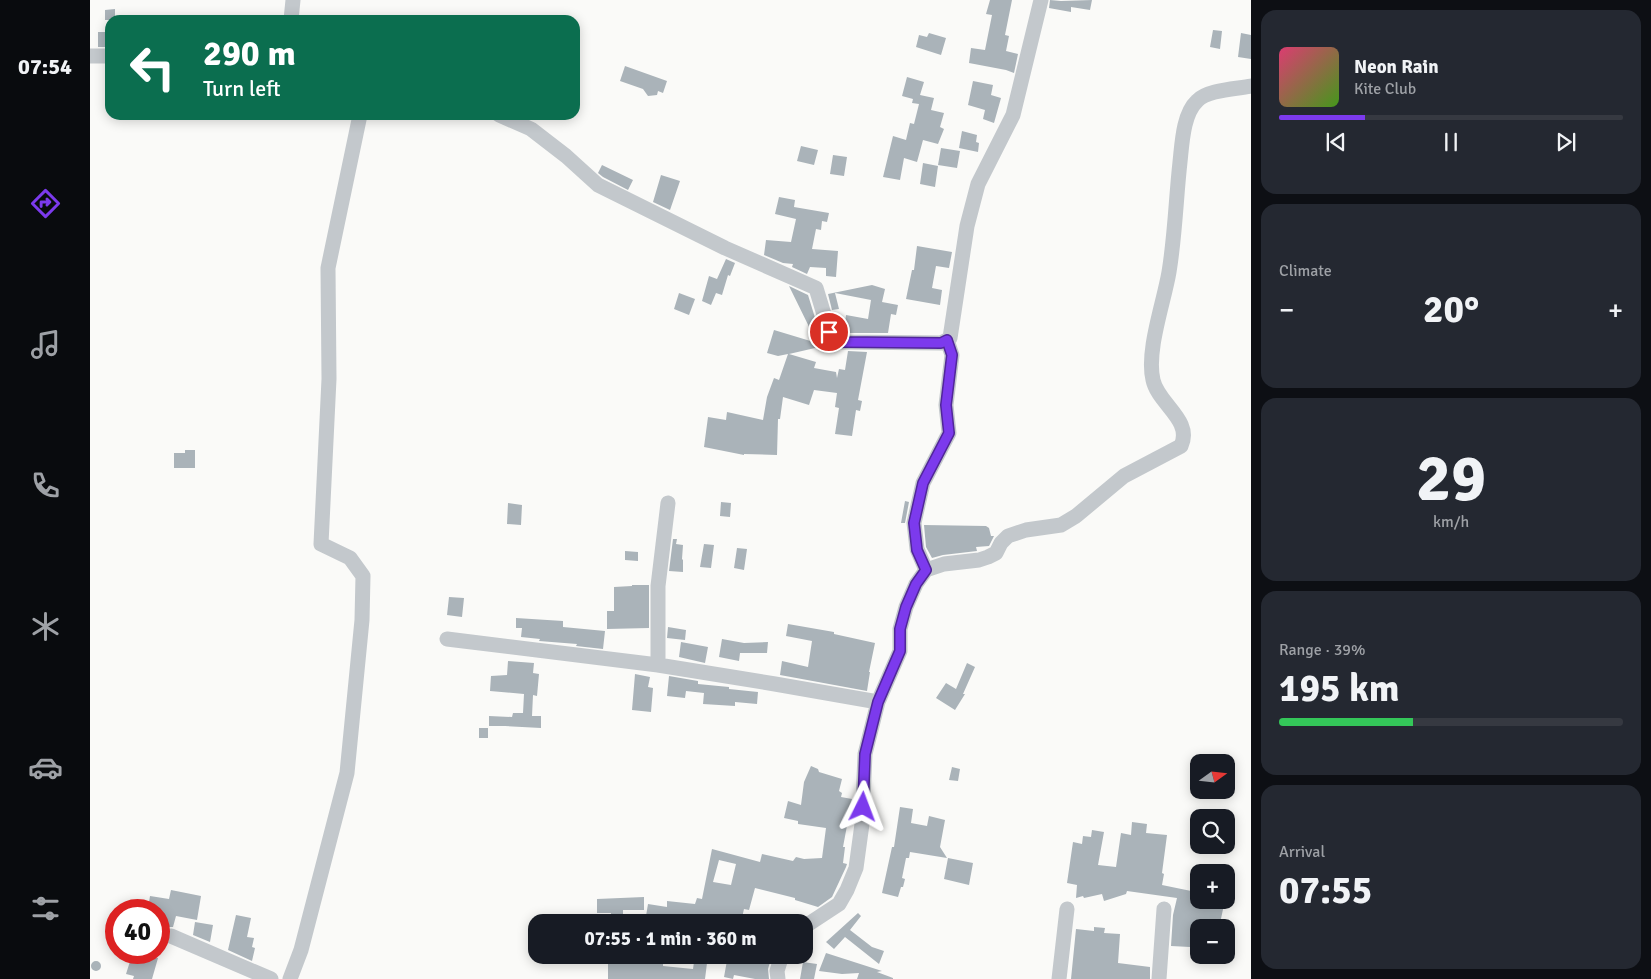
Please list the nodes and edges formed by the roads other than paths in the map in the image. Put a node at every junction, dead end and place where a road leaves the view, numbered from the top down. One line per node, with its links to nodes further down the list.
1 (293, 0): 3 (street)
2 (1041, 0): 9 (street)
3 (292, 15)
4 (90, 56): 5 (street)
5 (105, 56)
6 (1251, 86): 11 (street)
7 (359, 120): 21 (street)
8 (510, 120): 9 (street)
9 (947, 340): 11 (street)
10 (668, 503): 13 (street)
11 (926, 570): 14 (street)
12 (448, 640): 13 (street)
13 (658, 666): 14 (street)
14 (878, 702): 17 (street)
15 (1067, 909): 23 (street)
16 (1164, 910): 24 (street)
17 (813, 921)
18 (171, 936): 20 (street)
19 (779, 964): 22 (street)
20 (271, 979)
21 (290, 979)
22 (778, 979)
23 (1059, 979)
24 (1159, 979)

